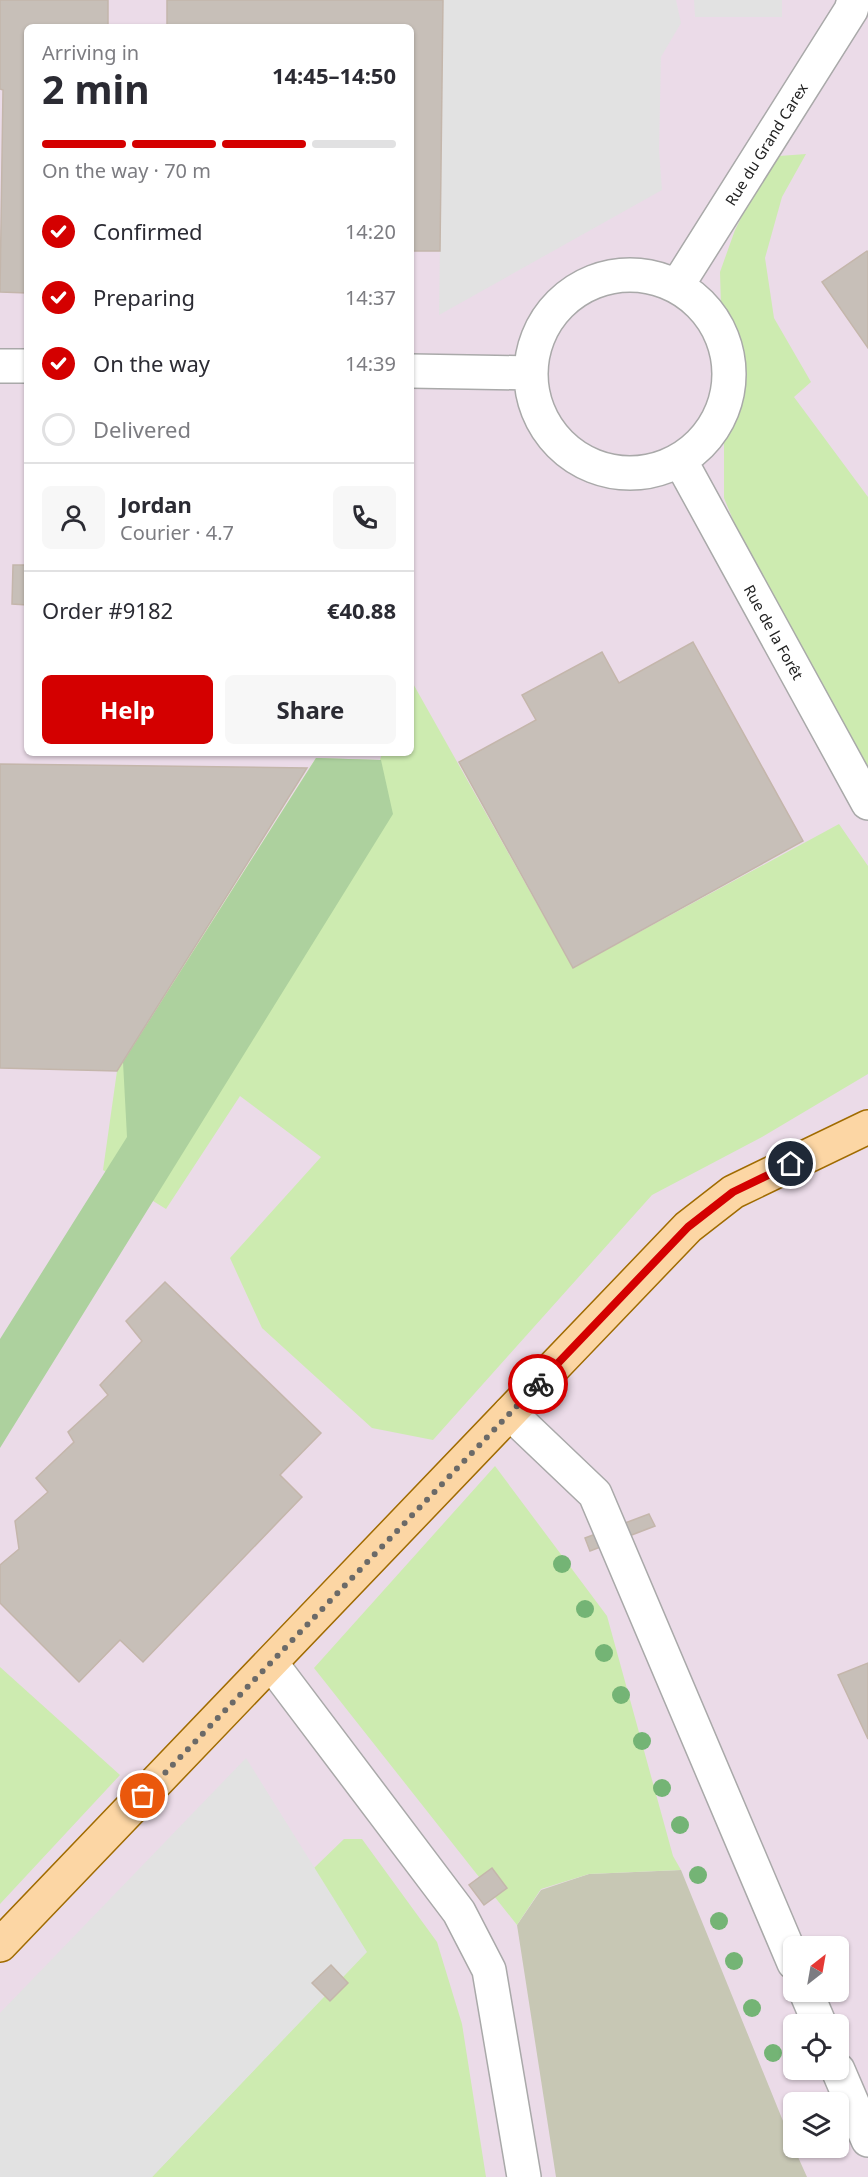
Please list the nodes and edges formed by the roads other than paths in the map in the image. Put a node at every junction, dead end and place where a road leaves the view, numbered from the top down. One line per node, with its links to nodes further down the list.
1 (854, 0): 2 (street, Rue du Grand Carex)
2 (677, 286): 6 (street); 7 (street)
3 (0, 366): 4 (street)
4 (24, 366)
5 (414, 371): 6 (street)
6 (531, 373): 7 (street)
7 (680, 460): 8 (street, Rue de la Forêt)
8 (868, 803)
9 (868, 1127): 10 (main road)
10 (510, 1413): 11 (main road); 12 (street)
11 (271, 1663): 13 (main road); 16 (street)
12 (783, 1938)
13 (0, 1945)
14 (842, 2080): 15 (street)
15 (868, 2140)
16 (524, 2177)

